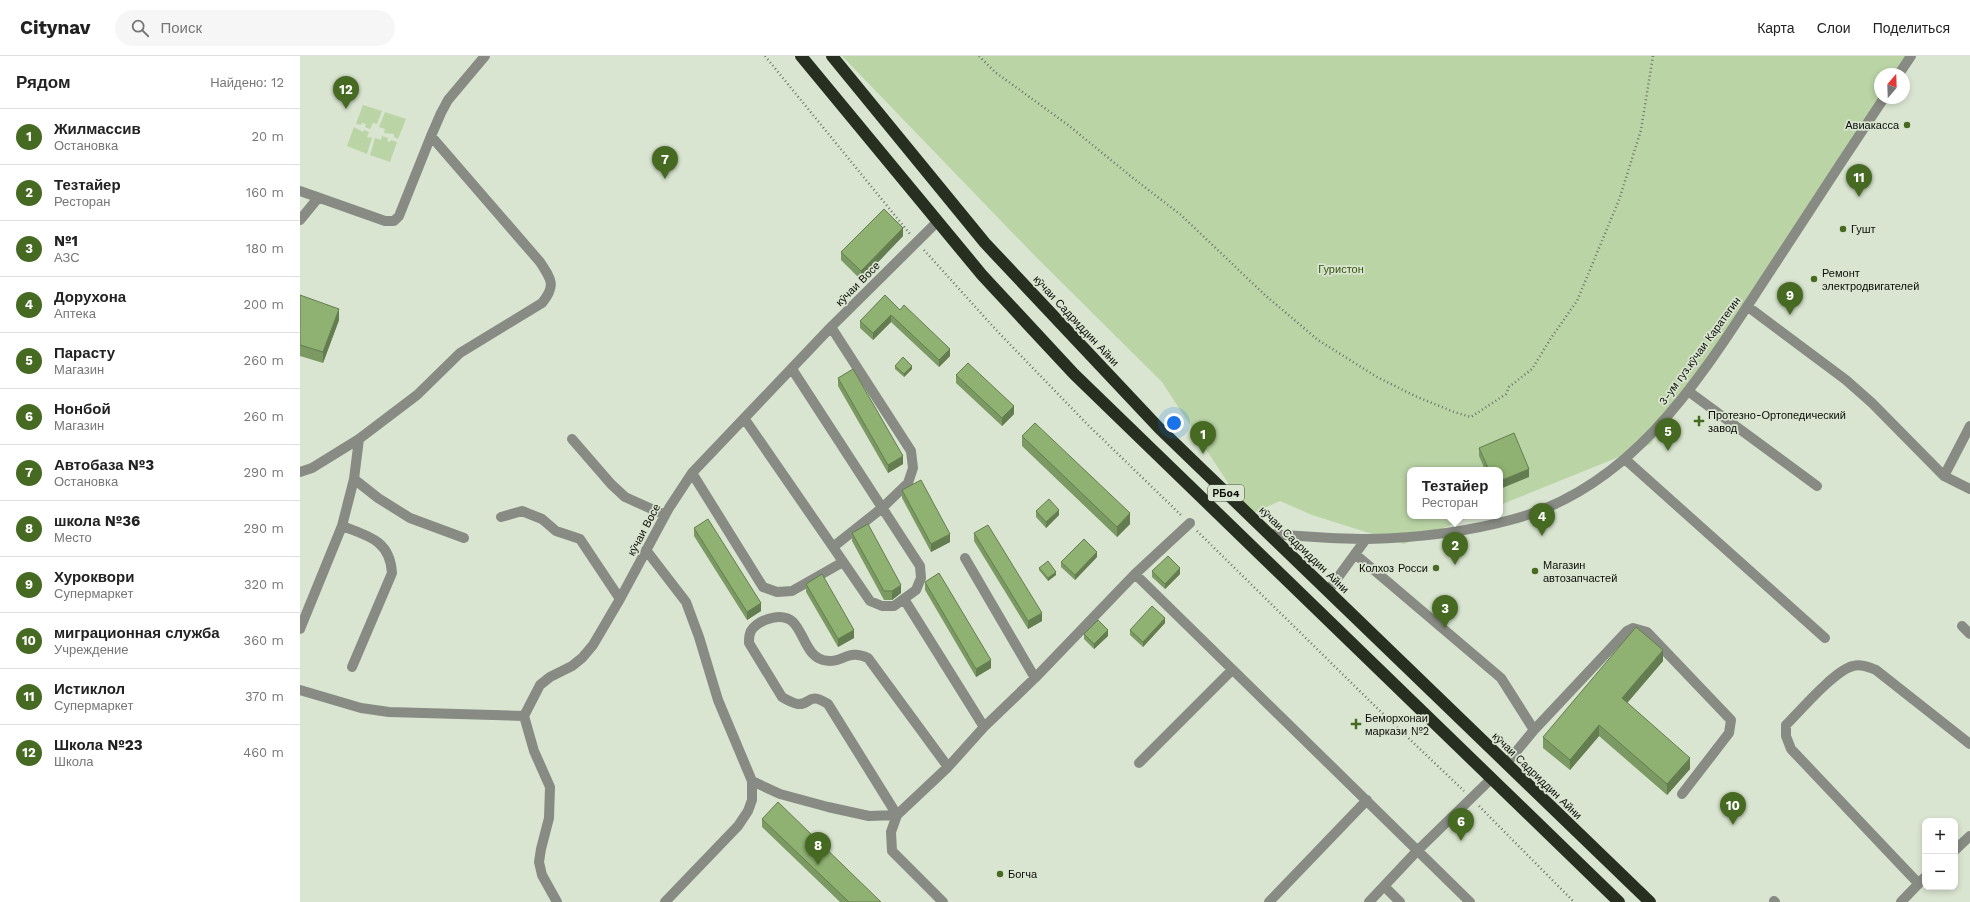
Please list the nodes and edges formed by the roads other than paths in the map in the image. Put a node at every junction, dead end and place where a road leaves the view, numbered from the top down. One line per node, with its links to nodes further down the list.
1 (486, 56): 7 (street)
2 (801, 56): 11 (highway, РБ04)
3 (832, 56): 32 (highway, кӯчаи Садриддин Айни / РБ04)
4 (1911, 56): 5 (street)
5 (1903, 68)
6 (1880, 104): 12 (street, 3-ум гуз.кӯчаи Каратегин)
7 (431, 136): 9 (street); 18 (street)
8 (300, 192): 9 (street)
9 (318, 198): 10 (street)
10 (300, 220)
11 (937, 222): 13 (street, кӯчаи Восе); 59 (highway, РБ04)
12 (1747, 306): 15 (street, 3-ум гуз.кӯчаи Каратегин); 23 (street)
13 (831, 327): 14 (street, кӯчаи Восе); 27 (street)
14 (792, 369): 16 (street, кӯчаи Восе); 27 (street)
15 (1688, 391): 20 (street, 3-ум гуз.кӯчаи Каратегин); 25 (street)
16 (744, 418): 22 (street, кӯчаи Восе); 35 (street)
17 (1970, 426): 23 (street)
18 (359, 439): 21 (street); 24 (street)
19 (572, 439): 28 (street)
20 (1626, 460): 34 (street, 3-ум гуз.кӯчаи Каратегин); 47 (street)
21 (300, 472)
22 (692, 473): 28 (street, кӯчаи Восе); 39 (street)
23 (1944, 476): 26 (street)
24 (354, 479): 31 (street); 33 (street)
25 (1817, 486)
26 (1970, 489)
27 (882, 508): 35 (street); 43 (street)
28 (665, 515): 36 (street, кӯчаи Восе)
29 (501, 517): 42 (street)
30 (1190, 523): 40 (street)
31 (342, 526): 45 (street); 48 (street)
32 (1269, 534): 34 (street, 3-ум гуз.кӯчаи Каратегин); 41 (highway, кӯчаи Садриддин Айни / РБ04)
33 (464, 538)
34 (1366, 539): 37 (street)
35 (833, 547): 39 (street)
36 (646, 550): 42 (street, кӯчаи Восе); 60 (street)
37 (1355, 554): 41 (street); 54 (street)
38 (965, 558): 50 (street)
39 (843, 562): 43 (street)
40 (1135, 574): 49 (street); 50 (street)
41 (1328, 591): 57 (highway, кӯчаи Садриддин Айни / РБ04)
42 (620, 599): 52 (street, кӯчаи Восе)
43 (904, 599): 53 (street)
44 (1962, 626): 46 (street)
45 (300, 629)
46 (1970, 634)
47 (1825, 638)
48 (352, 667)
49 (1232, 670): 56 (street); 62 (street)
50 (1035, 678): 53 (street)
51 (300, 690): 52 (street)
52 (524, 716): 69 (street)
53 (984, 727): 58 (street)
54 (1534, 730): 57 (street); 61 (street)
55 (1970, 744): 67 (street)
56 (1139, 763)
57 (1506, 764): 77 (highway, кӯчаи Садриддин Айни / РБ04)
58 (948, 767): 63 (street); 63 (street)
59 (1492, 778): 66 (street); 76 (highway, РБ04)
60 (752, 781): 63 (street); 70 (street)
61 (1682, 794)
62 (1367, 800): 66 (street); 72 (street)
63 (897, 815): 71 (street)
64 (1970, 836): 65 (street)
65 (1958, 847)
66 (1417, 851): 68 (street); 75 (street)
67 (1922, 880): 78 (street)
68 (1384, 886): 73 (street); 74 (street)
69 (557, 902)
70 (665, 902)
71 (943, 902)
72 (1268, 902)
73 (1369, 902)
74 (1400, 902)
75 (1470, 902)
76 (1619, 902)
77 (1650, 902)
78 (1901, 902)

